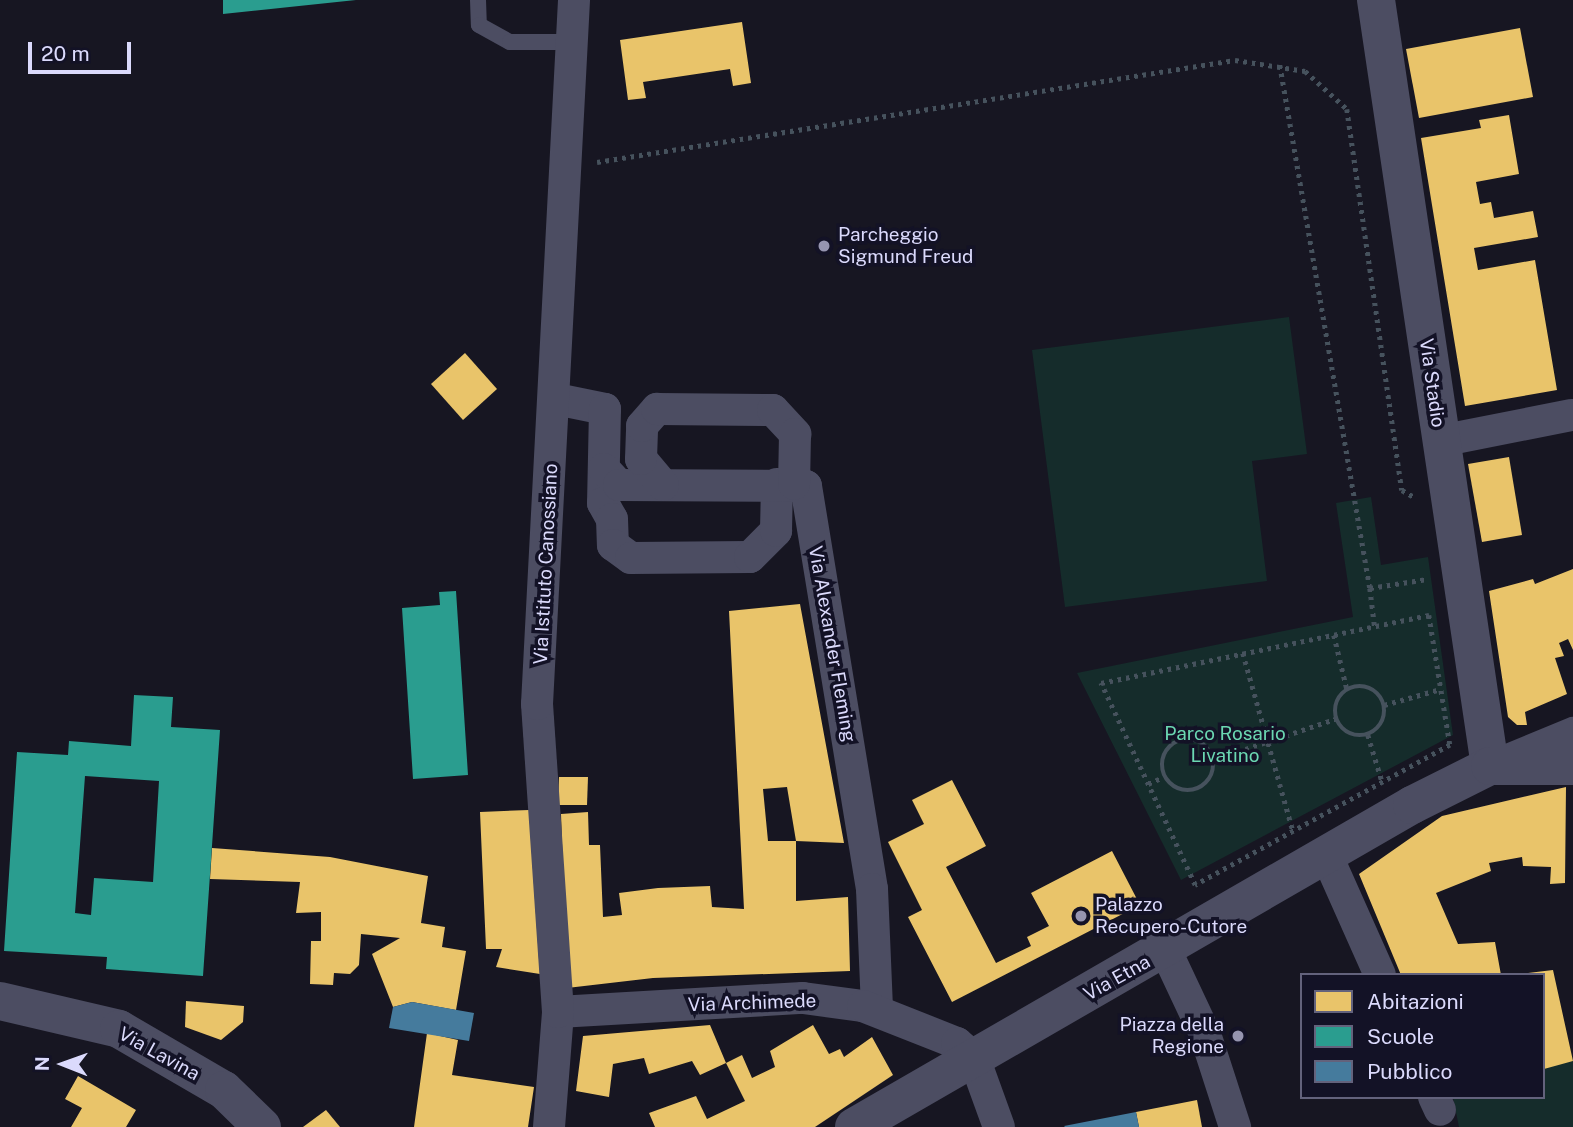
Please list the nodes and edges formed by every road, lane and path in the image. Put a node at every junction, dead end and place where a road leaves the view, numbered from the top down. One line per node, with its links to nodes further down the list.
1 (478, 0): 4 (lane)
2 (574, 0): 4 (street, Via Istituto Canossiano)
3 (1376, 0): 9 (street, Via Stadio)
4 (573, 42): 7 (street, Via Istituto Canossiano)
5 (1280, 65): 6 (path); 13 (path); 16 (path)
6 (592, 157)
7 (556, 399): 10 (street); 39 (street, Via Istituto Canossiano)
8 (1571, 415): 9 (street)
9 (1440, 441): 28 (street, Via Stadio)
10 (604, 469): 12 (street); 14 (street)
11 (786, 484): 12 (street); 12 (street); 14 (street); 38 (street, Via Alexander Fleming)
12 (652, 485): 14 (street)
13 (1420, 492)
14 (612, 519)
15 (1431, 579): 16 (path)
16 (1370, 588): 17 (path)
17 (1375, 626): 18 (path); 21 (path)
18 (1334, 635): 19 (path); 20 (path)
19 (1243, 653): 26 (path); 32 (path)
20 (1347, 689): 22 (path); 23 (path)
21 (1441, 689): 22 (path); 31 (path)
22 (1384, 705): 25 (path)
23 (1336, 719): 25 (path); 26 (path)
24 (1573, 734): 28 (street)
25 (1368, 735): 31 (path)
26 (1268, 741): 27 (path); 33 (path)
27 (1213, 760): 30 (path); 30 (path)
28 (1490, 766): 29 (street); 34 (street, Via Etna)
29 (1573, 766)
30 (1165, 776): 32 (path)
31 (1382, 783): 33 (path)
32 (1148, 784): 33 (path)
33 (1293, 832)
34 (1327, 856): 35 (street, Via Etna); 36 (street)
35 (1166, 951): 40 (street, Via Etna); 45 (street)
36 (1379, 973)
37 (0, 1000): 41 (street, Via Lavina)
38 (877, 1010): 39 (street, Via Archimede); 40 (street, Via Archimede)
39 (558, 1012): 42 (street, Via Istituto Canossiano)
40 (974, 1058): 43 (street, Via Etna); 44 (street)
41 (262, 1127)
42 (549, 1127)
43 (854, 1127)
44 (999, 1127)
45 (1235, 1127)

